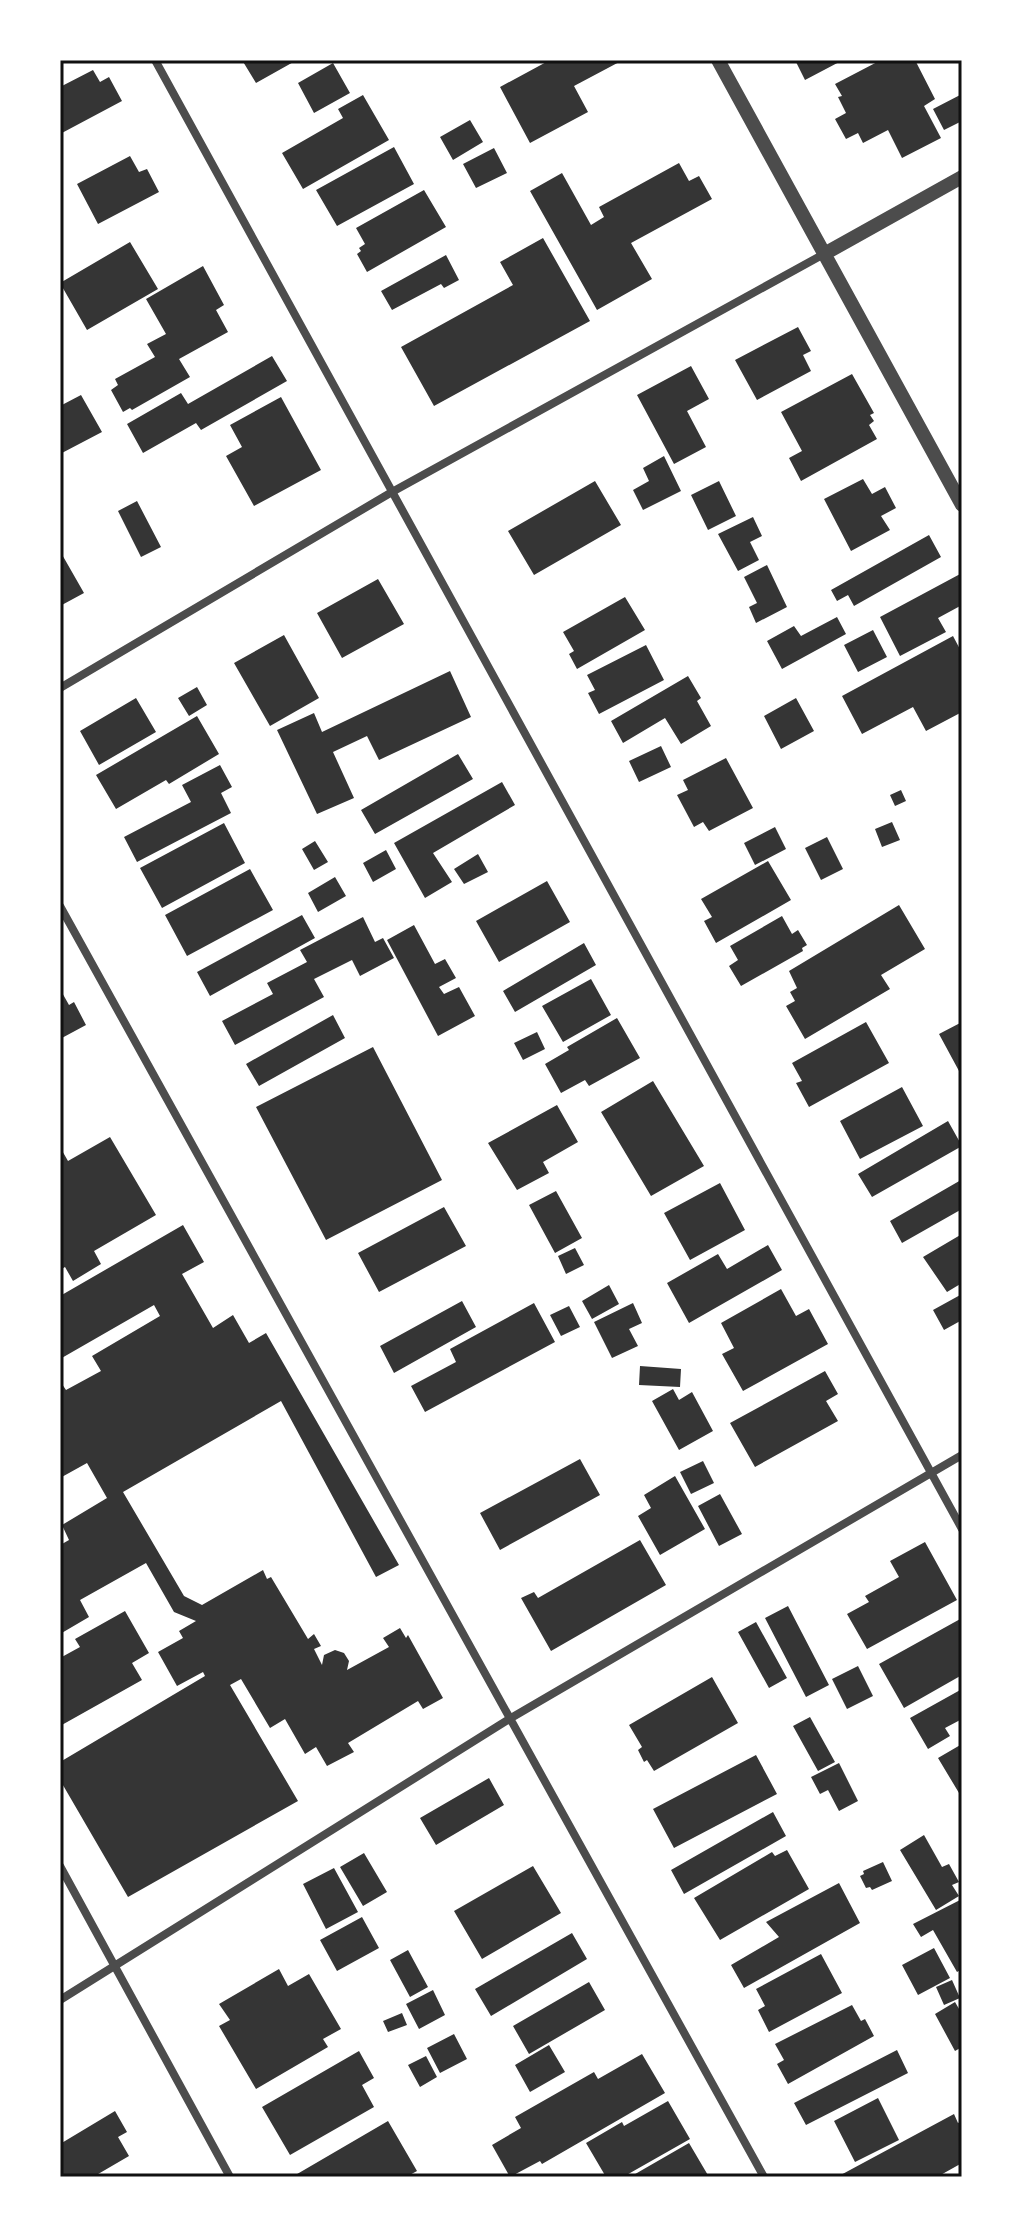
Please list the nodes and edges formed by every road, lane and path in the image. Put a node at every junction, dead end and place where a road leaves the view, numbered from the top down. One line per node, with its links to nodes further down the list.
1 (155, 60): 5 (street)
2 (718, 60): 4 (street)
3 (962, 177): 4 (street)
4 (824, 254): 5 (street); 6 (street)
5 (392, 492): 7 (street); 10 (street)
6 (962, 505)
7 (60, 688)
8 (60, 906): 12 (street)
9 (962, 1455): 10 (street)
10 (931, 1473): 11 (street); 12 (street)
11 (962, 1529)
12 (511, 1718): 14 (street); 17 (street)
13 (60, 1866): 14 (street)
14 (114, 1965): 15 (street); 16 (street)
15 (60, 2000)
16 (230, 2177)
17 (764, 2177)

